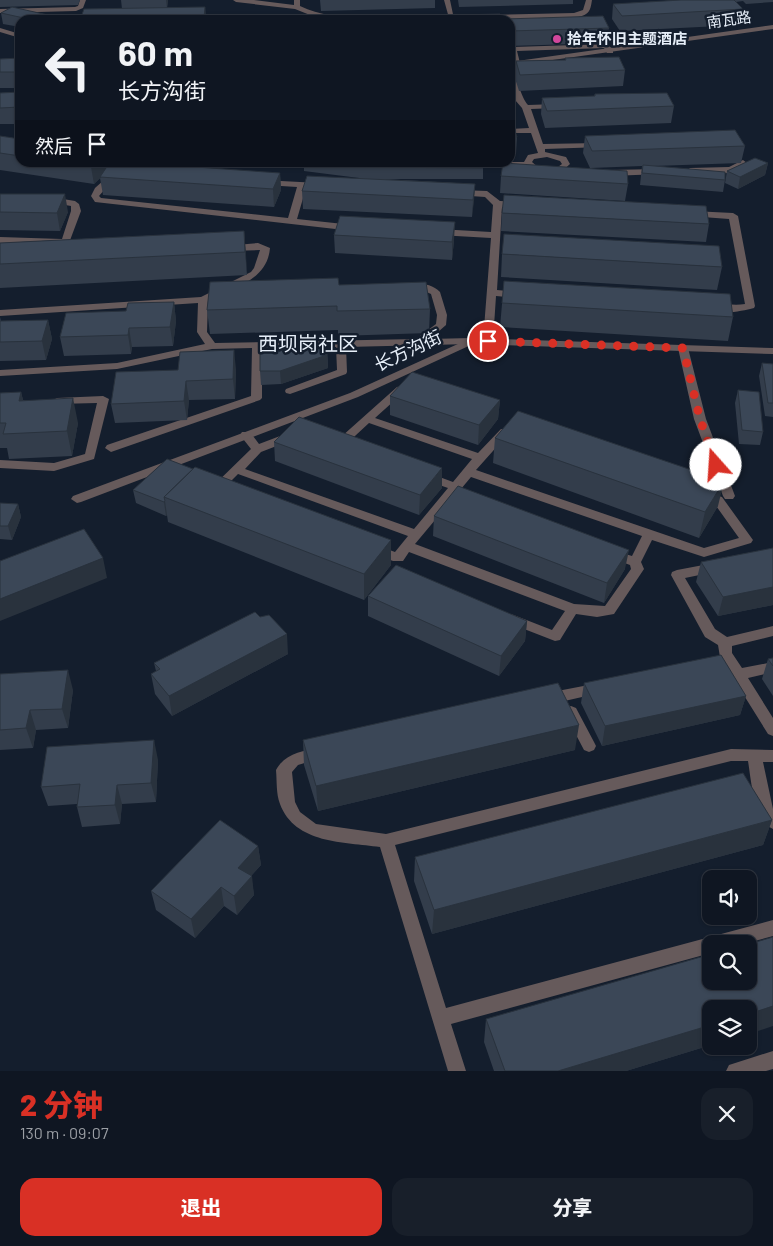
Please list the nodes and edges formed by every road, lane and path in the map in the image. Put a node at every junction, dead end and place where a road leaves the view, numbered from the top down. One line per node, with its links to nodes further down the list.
1 (83, 0): 6 (street)
2 (236, 0): 5 (street)
3 (447, 0): 8 (street)
4 (588, 0): 9 (street)
5 (297, 4): 7 (street)
6 (0, 11)
7 (318, 15)
8 (451, 15)
9 (515, 17)
10 (773, 27): 14 (street, 南瓦路)
11 (0, 30): 12 (street)
12 (15, 34)
13 (515, 49): 14 (street)
14 (610, 51): 15 (street, 南瓦路)
15 (515, 63)
16 (519, 74): 17 (street)
17 (515, 76)
18 (515, 91): 20 (street)
19 (563, 106): 20 (street)
20 (526, 107): 21 (street)
21 (534, 130): 22 (street); 24 (street)
22 (515, 131)
23 (609, 144): 24 (street)
24 (541, 150): 27 (street); 29 (street)
25 (743, 163): 31 (street)
26 (515, 164): 27 (street)
27 (528, 164): 29 (street)
28 (121, 167): 42 (street)
29 (565, 167): 30 (street)
30 (574, 168)
31 (682, 171)
32 (672, 172): 33 (street)
33 (603, 174)
34 (252, 182): 35 (street)
35 (302, 185): 36 (street); 42 (street)
36 (331, 187)
37 (448, 192): 39 (street)
38 (42, 200): 46 (street)
39 (498, 204): 40 (street); 45 (street)
40 (527, 205)
41 (684, 214): 54 (street)
42 (292, 221): 43 (street)
43 (364, 228)
44 (430, 232): 45 (street)
45 (495, 235): 51 (street)
46 (0, 240)
47 (221, 247): 50 (street)
48 (400, 286): 56 (street)
49 (243, 291): 50 (street)
50 (214, 292): 53 (street)
51 (491, 293): 52 (street); 58 (street)
52 (530, 296)
53 (203, 300): 55 (street); 61 (street)
54 (705, 307)
55 (0, 313)
56 (420, 341): 57 (street); 59 (street)
57 (471, 341): 58 (street, 长方沟街); 71 (street, 长方沟街)
58 (488, 341): 62 (street, 长方沟街)
59 (341, 343): 60 (street); 66 (street)
60 (258, 345): 61 (street); 73 (street)
61 (212, 346): 64 (street)
62 (683, 348): 63 (street, 长方沟街); 81 (street)
63 (773, 351)
64 (0, 373)
65 (403, 388): 68 (street)
66 (290, 391)
67 (44, 401): 76 (street)
68 (368, 420): 72 (street); 75 (street)
69 (302, 432): 74 (street)
70 (516, 432): 75 (street)
71 (246, 435): 74 (street); 82 (street, 长方沟街)
72 (338, 446)
73 (112, 448)
74 (257, 449): 83 (street); 85 (street)
75 (480, 458): 78 (street)
76 (0, 464)
77 (411, 471): 80 (street)
78 (469, 472): 80 (street); 84 (street)
79 (690, 491): 84 (street)
80 (454, 494): 83 (street)
81 (729, 496)
82 (77, 499)
83 (416, 534): 85 (street)
84 (649, 534): 87 (street)
85 (407, 546): 89 (street)
86 (598, 548): 87 (street)
87 (635, 562): 89 (street)
88 (725, 566): 92 (street)
89 (573, 609): 90 (street)
90 (500, 615)
91 (773, 631): 92 (street)
92 (725, 643): 94 (street)
93 (773, 666): 94 (street)
94 (739, 674): 98 (street)
95 (612, 686): 96 (street)
96 (563, 696): 97 (street); 99 (street)
97 (534, 703)
98 (773, 730)
99 (589, 746)
100 (331, 750): 105 (street)
101 (754, 755): 102 (street); 103 (street); 105 (street)
102 (773, 756)
103 (768, 797): 104 (street)
104 (773, 822)
105 (386, 841): 109 (street)
106 (773, 928): 107 (street)
107 (747, 935)
108 (702, 947): 109 (street)
109 (440, 1018): 111 (street)
110 (773, 1060): 112 (street)
111 (457, 1071)
112 (735, 1071)

